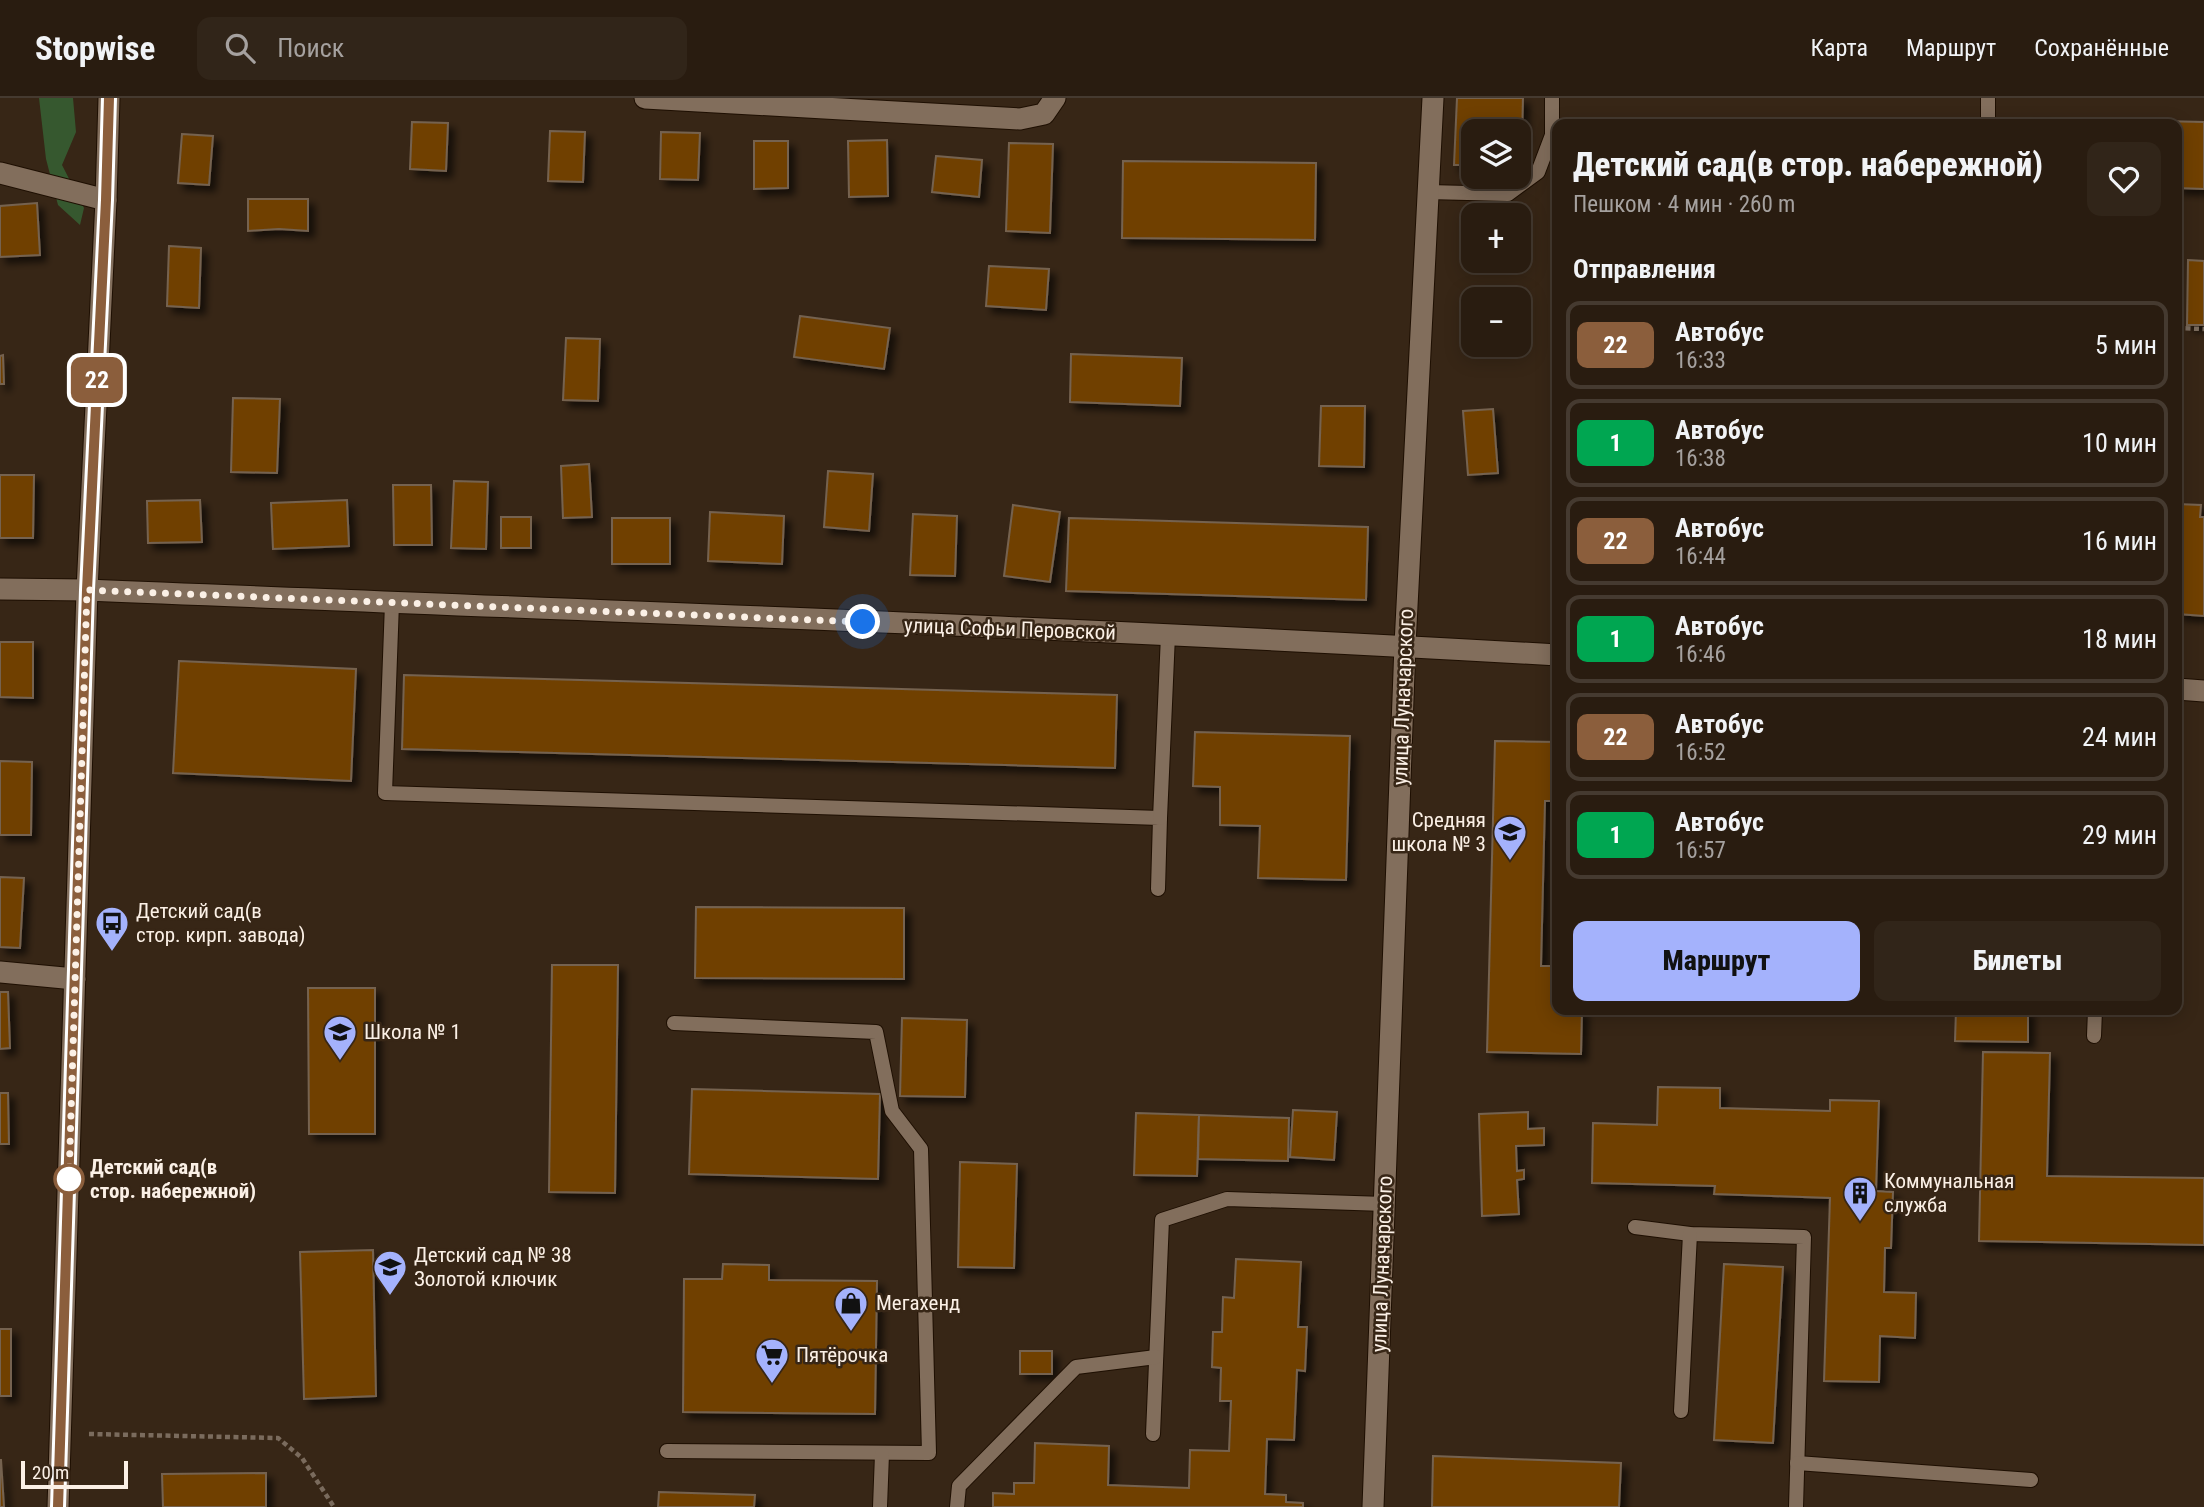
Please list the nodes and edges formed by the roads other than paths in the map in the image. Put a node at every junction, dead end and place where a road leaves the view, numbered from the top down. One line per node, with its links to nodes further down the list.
1 (108, 98): 10 (street)
2 (645, 98): 3 (street)
3 (1055, 98)
4 (1433, 98): 9 (street, улица Луначарского)
5 (1552, 98): 9 (lane)
6 (1988, 98): 7 (lane)
7 (1988, 119)
8 (0, 173): 10 (street)
9 (1428, 192): 15 (street, улица Луначарского)
10 (106, 200): 12 (street)
11 (0, 589): 12 (street, улица Софьи Перовской)
12 (87, 590): 13 (street, улица Софьи Перовской); 22 (street)
13 (391, 603): 14 (street, улица Софьи Перовской); 19 (lane)
14 (1168, 635): 15 (street, улица Софьи Перовской); 19 (lane)
15 (1405, 645): 16 (street, улица Софьи Перовской); 26 (street, улица Луначарского)
16 (1552, 655)
17 (2182, 690): 18 (street)
18 (2204, 691)
19 (1160, 818): 20 (lane)
20 (1158, 889)
21 (0, 972): 22 (street)
22 (75, 979): 36 (street)
23 (2095, 1015): 25 (lane)
24 (674, 1024): 33 (lane)
25 (2094, 1036)
26 (1385, 1204): 29 (lane); 39 (street, улица Луначарского)
27 (1635, 1227): 28 (lane)
28 (1690, 1234): 30 (lane); 34 (lane)
29 (1156, 1357): 31 (lane); 38 (lane)
30 (1681, 1410)
31 (1153, 1434)
32 (667, 1451): 33 (lane)
33 (882, 1454): 37 (lane)
34 (1797, 1463): 35 (lane); 40 (lane)
35 (2031, 1480)
36 (58, 1507)
37 (880, 1507)
38 (957, 1507)
39 (1373, 1507)
40 (1796, 1507)

